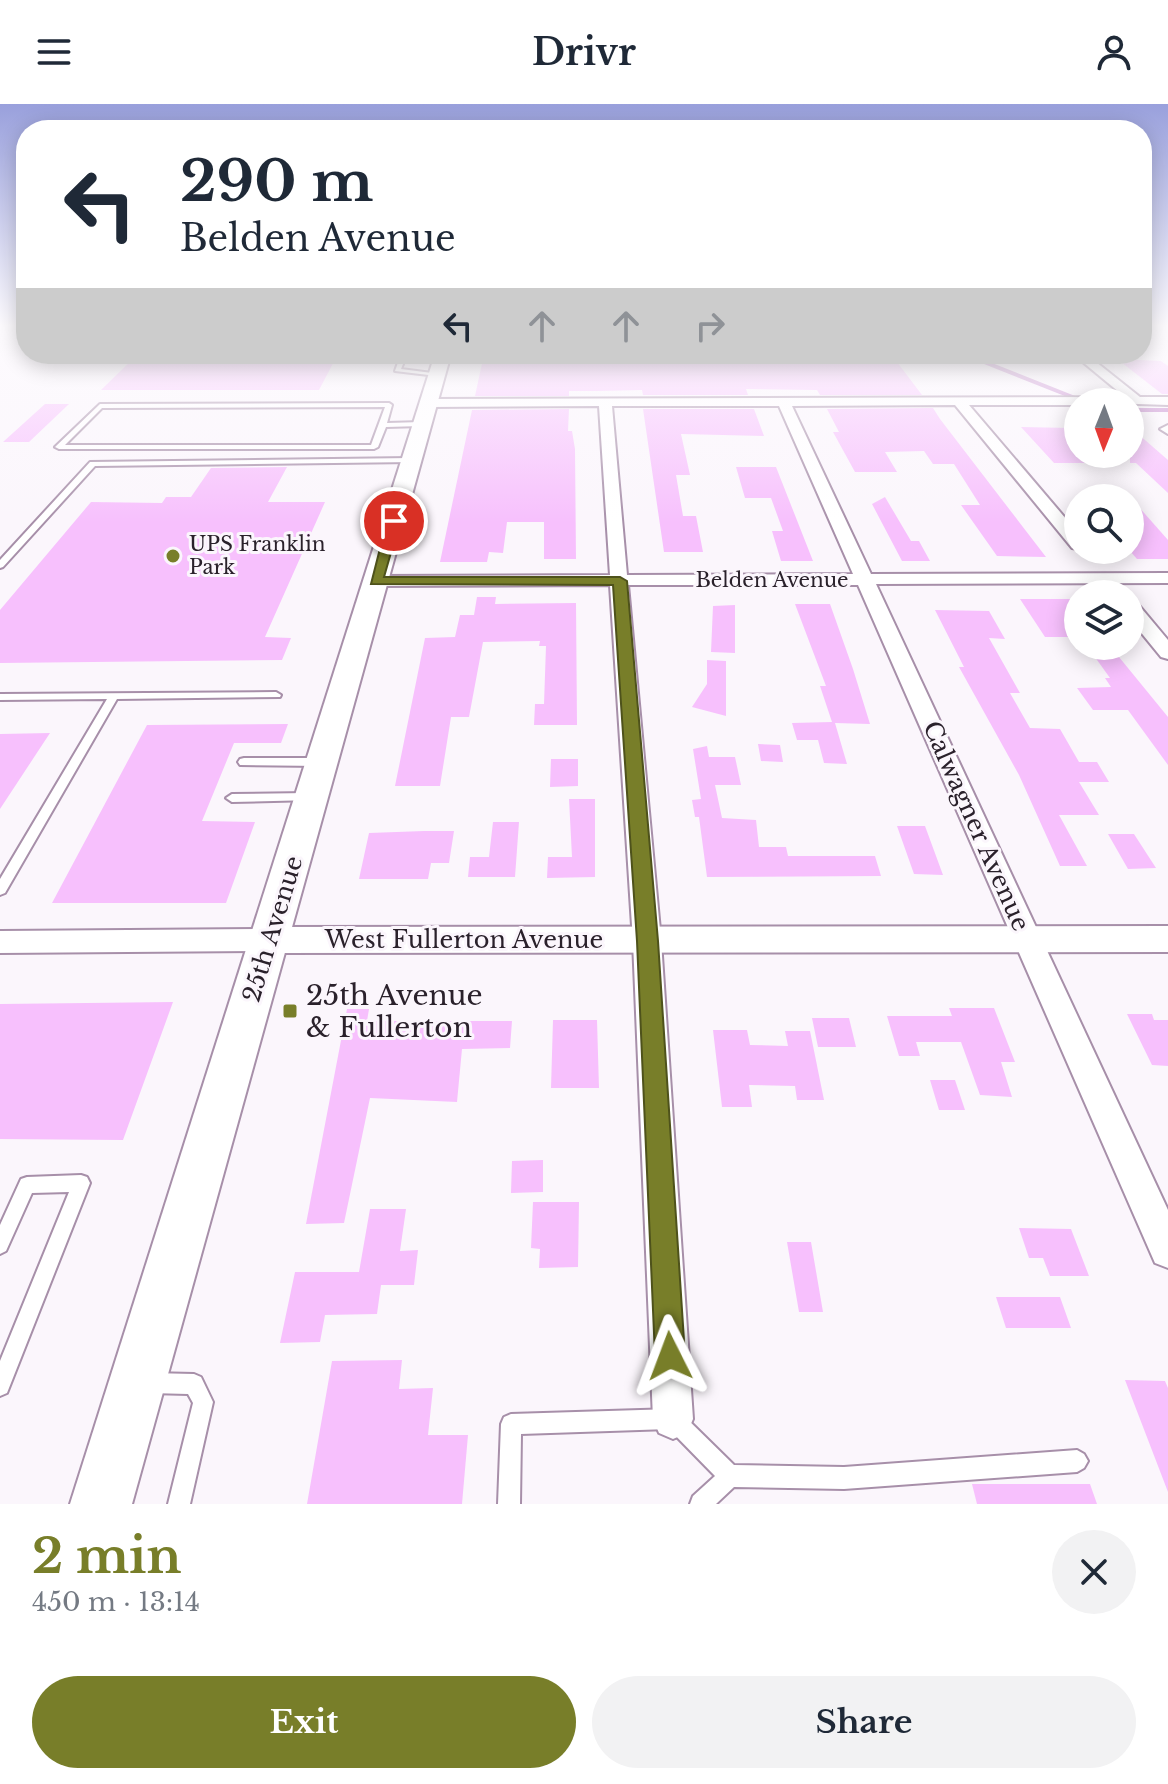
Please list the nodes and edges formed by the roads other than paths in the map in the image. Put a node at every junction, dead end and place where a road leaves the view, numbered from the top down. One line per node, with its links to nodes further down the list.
1 (432, 392): 8 (main road, 25th Avenue)
2 (1064, 401): 7 (street)
3 (1144, 401): 4 (street)
4 (1168, 401)
5 (605, 402): 6 (street); 8 (street); 18 (street)
6 (784, 402): 7 (street); 16 (street, Calwagner Avenue)
7 (959, 402): 11 (street)
8 (425, 414): 9 (lane); 10 (main road, 25th Avenue)
9 (383, 425): 9 (lane)
10 (411, 460): 13 (lane); 17 (main road, 25th Avenue)
11 (1064, 527)
12 (1094, 564): 14 (street)
13 (0, 565)
14 (1106, 578): 15 (street, Belden Avenue); 16 (street, Belden Avenue)
15 (1168, 578)
16 (864, 580): 18 (street, Belden Avenue); 31 (street, Calwagner Avenue)
17 (376, 581): 18 (street, Belden Avenue); 25 (main road, 25th Avenue)
18 (620, 581): 32 (street)
19 (1144, 624): 20 (street)
20 (1168, 653)
21 (276, 695): 22 (lane)
22 (114, 696): 23 (lane); 28 (lane)
23 (0, 697)
24 (244, 762): 25 (lane)
25 (323, 762): 26 (main road, 25th Avenue)
26 (312, 797): 27 (lane); 30 (main road, 25th Avenue)
27 (232, 798)
28 (0, 890)
29 (1168, 939): 31 (street, West Fullerton Avenue)
30 (271, 940): 32 (street, West Fullerton Avenue); 33 (street, West Fullerton Avenue); 36 (main road, 25th Avenue)
31 (1028, 940): 32 (street, West Fullerton Avenue); 35 (street, Calwagner Avenue)
32 (647, 941): 38 (street)
33 (0, 942)
34 (0, 1245): 37 (lane)
35 (1168, 1250)
36 (136, 1383): 41 (main road, 25th Avenue); 42 (lane)
37 (0, 1386)
38 (673, 1419): 40 (lane); 43 (lane)
39 (1077, 1461): 40 (lane)
40 (730, 1476): 44 (lane)
41 (101, 1504)
42 (179, 1504)
43 (509, 1504)
44 (701, 1504)

